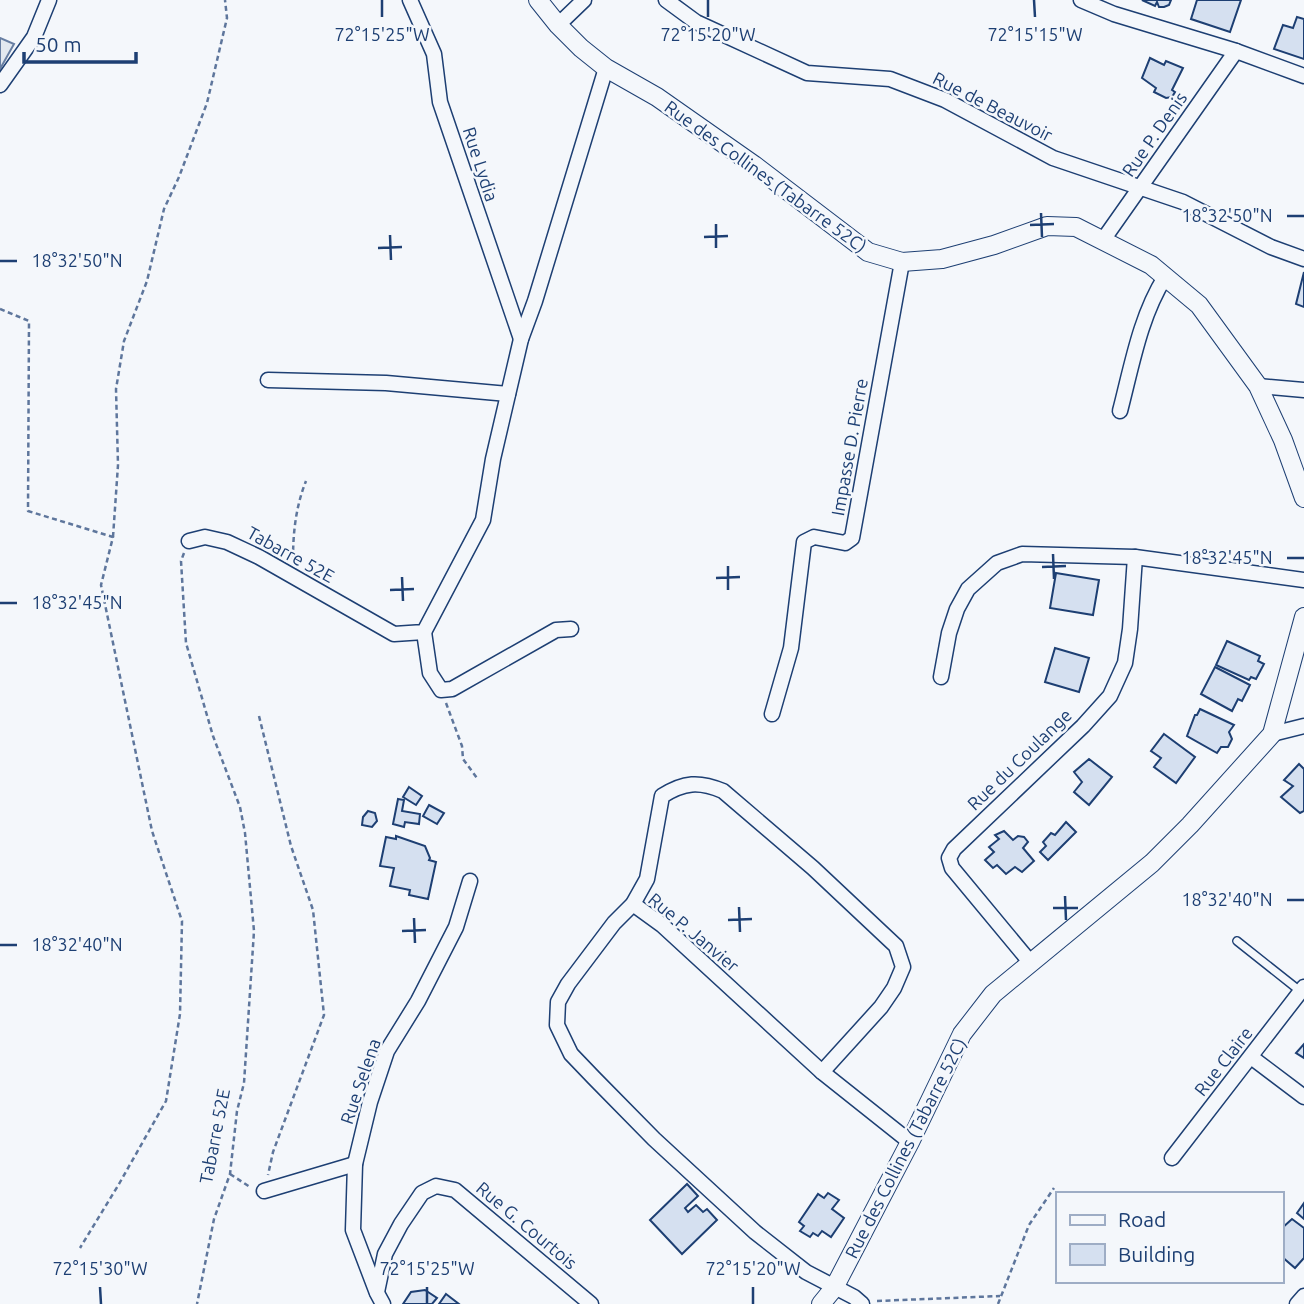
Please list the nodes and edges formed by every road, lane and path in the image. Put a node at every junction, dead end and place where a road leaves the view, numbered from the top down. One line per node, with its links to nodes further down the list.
1 (48, 0): 12 (street)
2 (225, 0): 27 (path)
3 (410, 0): 19 (street, Rue Lydia)
4 (538, 0): 8 (street, Rue des Collines (Tabarre 52C))
5 (584, 0): 8 (street)
6 (666, 0): 13 (street, Rue de Beauvoir)
7 (1081, 0): 9 (street)
8 (558, 25): 10 (street, Rue des Collines (Tabarre 52C))
9 (1236, 51): 11 (street); 13 (street, Rue P. Denis)
10 (607, 68): 16 (street, Rue des Collines (Tabarre 52C)); 19 (street)
11 (1304, 76)
12 (0, 85)
13 (1139, 188): 14 (street, Rue P. Denis); 15 (street, Rue de Beauvoir)
14 (1103, 240): 16 (street, Rue des Collines (Tabarre 52C)); 17 (street, Rue des Collines (Tabarre 52C))
15 (1304, 259)
16 (902, 262): 37 (street, Impasse D. Pierre)
17 (1165, 277): 21 (street, Rue des Collines (Tabarre 52C)); 24 (street)
18 (0, 309): 27 (path)
19 (521, 339): 23 (street)
20 (268, 380): 23 (street)
21 (1258, 386): 22 (street); 26 (street, Rue des Collines (Tabarre 52C))
22 (1304, 390)
23 (508, 394): 34 (street)
24 (1120, 411)
25 (306, 481): 30 (path)
26 (1304, 498)
27 (113, 537): 56 (path)
28 (189, 541): 30 (street, Tabarre 52E); 53 (path, Tabarre 52E)
29 (1135, 557): 31 (street); 35 (street); 45 (street, Rue du Coulange)
30 (293, 576): 34 (street, Tabarre 52E)
31 (1304, 580)
32 (1304, 617): 40 (street, Rue des Collines (Tabarre 52C))
33 (571, 629): 36 (street)
34 (424, 632): 36 (street)
35 (941, 677)
36 (442, 690): 41 (path)
37 (772, 714)
38 (259, 716): 55 (path)
39 (1304, 726): 40 (street)
40 (1272, 734): 45 (street, Rue des Collines (Tabarre 52C))
41 (477, 778)
42 (470, 881): 52 (street, Rue Selena)
43 (633, 904): 48 (street, Rue P. Janvier); 48 (street); 57 (street, Rue P. Janvier)
44 (1237, 942): 46 (lane)
45 (1030, 962): 50 (street, Rue des Collines (Tabarre 52C))
46 (1302, 989): 47 (street, Rue Claire)
47 (1251, 1057): 49 (street); 51 (street, Rue Claire)
48 (822, 1072): 50 (street, Rue P. Janvier)
49 (1304, 1097)
50 (910, 1143): 57 (street, Rue des Collines (Tabarre 52C))
51 (1172, 1158)
52 (355, 1164): 55 (street); 60 (street, Rue Selena)
53 (230, 1174): 55 (path); 62 (path, Tabarre 52E)
54 (1054, 1188): 58 (path)
55 (264, 1191)
56 (80, 1248)
57 (834, 1288): 61 (street, Rue P. Janvier); 64 (street, Rue des Collines (Tabarre 52C))
58 (1000, 1296): 61 (path); 65 (path)
59 (1304, 1296): 66 (street)
60 (380, 1299): 63 (street, Rue G. Courtois)
61 (861, 1303)
62 (197, 1304)
63 (590, 1304)
64 (821, 1304)
65 (998, 1304)
66 (1297, 1304)

